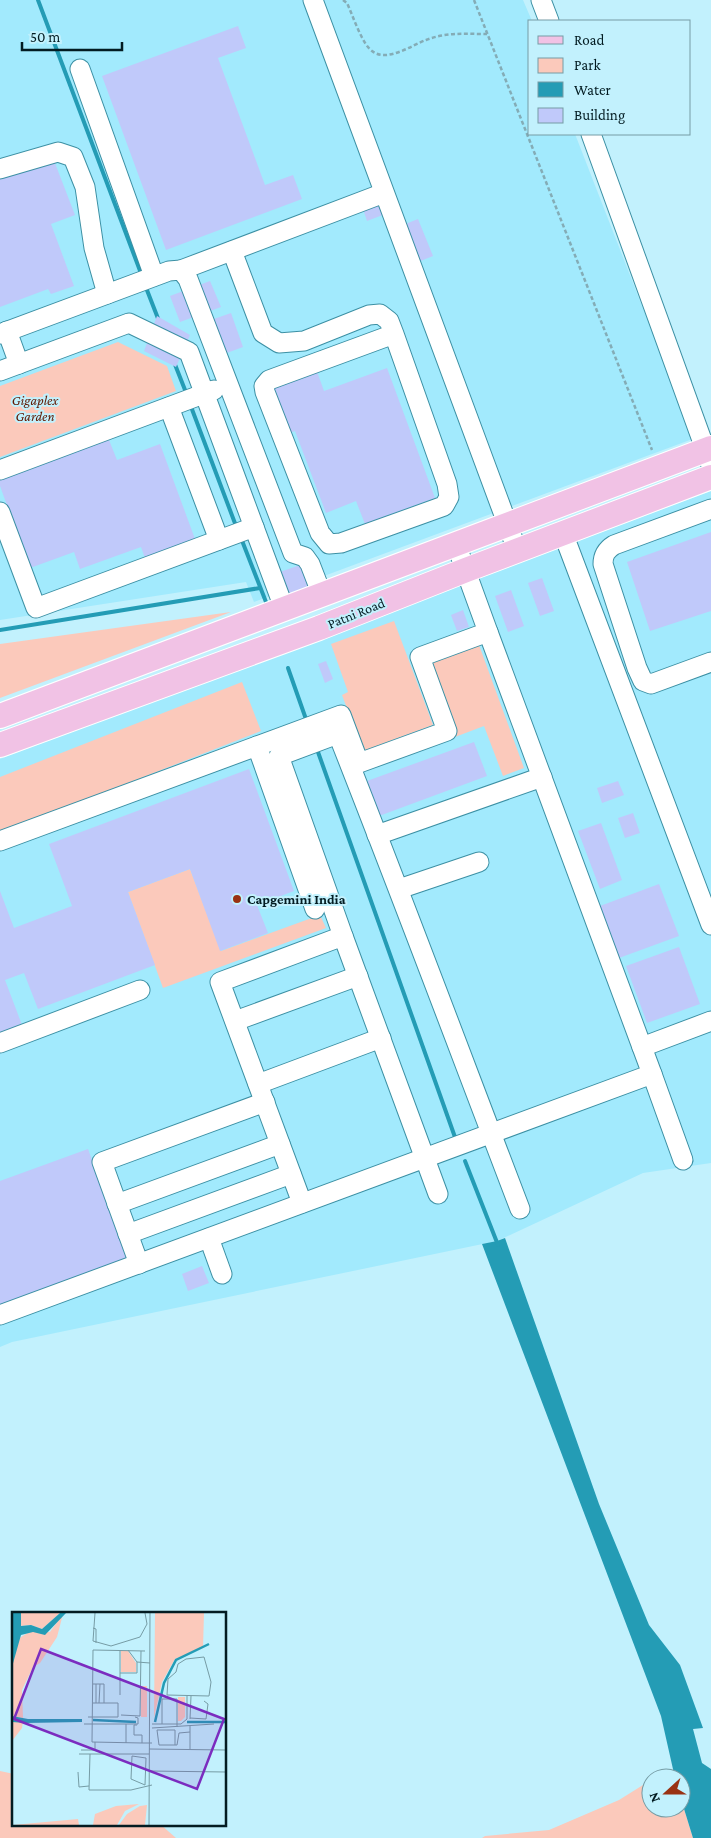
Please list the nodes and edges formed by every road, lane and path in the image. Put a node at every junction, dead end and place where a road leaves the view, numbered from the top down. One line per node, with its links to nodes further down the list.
1 (313, 0): 10 (lane)
2 (344, 0): 6 (path)
3 (474, 0): 6 (path)
4 (540, 0): 5 (lane)
5 (549, 20)
6 (487, 34): 24 (path)
7 (80, 69): 13 (lane)
8 (591, 135): 23 (lane)
9 (0, 168): 14 (lane)
10 (384, 193): 11 (lane); 29 (lane)
11 (232, 251): 12 (lane); 17 (lane)
12 (181, 270): 13 (lane); 21 (lane)
13 (154, 276): 14 (lane)
14 (107, 294): 15 (lane)
15 (4, 332): 18 (lane)
16 (394, 334): 17 (lane); 19 (lane); 19 (lane)
17 (304, 342): 19 (lane)
18 (19, 364): 20 (lane); 22 (lane)
19 (314, 364)
20 (0, 371)
21 (229, 385): 22 (lane); 35 (lane)
22 (188, 400): 25 (lane); 30 (lane); 30 (lane)
23 (709, 454): 24 (main road, Patni Road)
24 (659, 468): 29 (main road, Patni Road)
25 (0, 470)
26 (711, 477): 31 (main road, Patni Road)
27 (711, 509): 38 (lane)
28 (0, 512): 30 (lane)
29 (508, 525): 32 (main road, Patni Road); 33 (lane)
30 (236, 533): 36 (lane)
31 (563, 533): 33 (main road, Patni Road); 48 (lane)
32 (456, 544): 34 (lane); 35 (main road, Patni Road)
33 (518, 550): 34 (main road, Patni Road)
34 (466, 570): 37 (lane); 40 (main road, Patni Road)
35 (322, 595): 36 (main road, Patni Road)
36 (284, 608): 39 (main road, Patni Road)
37 (488, 632): 41 (lane); 42 (lane)
38 (711, 662)
39 (0, 716)
40 (0, 745)
41 (272, 745): 43 (lane); 44 (lane); 47 (lane); 49 (lane)
42 (542, 777): 43 (lane); 56 (lane)
43 (377, 835): 46 (lane)
44 (0, 841)
45 (479, 862): 46 (lane)
46 (399, 889): 60 (lane)
47 (315, 909)
48 (711, 925)
49 (343, 936): 50 (lane); 53 (lane)
50 (358, 976): 53 (lane); 54 (lane)
51 (140, 990): 55 (lane)
52 (711, 1021): 56 (lane)
53 (235, 1022): 58 (lane)
54 (380, 1038): 58 (lane); 62 (lane)
55 (0, 1043)
56 (642, 1046): 57 (lane)
57 (652, 1074): 60 (lane); 63 (lane)
58 (258, 1084): 59 (lane)
59 (265, 1102): 61 (lane); 67 (lane)
60 (491, 1134): 62 (lane); 68 (lane)
61 (280, 1144): 64 (lane); 67 (lane)
62 (425, 1158): 65 (lane); 66 (lane)
63 (683, 1160)
64 (291, 1174): 66 (lane); 69 (lane)
65 (438, 1194)
66 (302, 1203): 70 (lane)
67 (117, 1204): 69 (lane)
68 (520, 1209)
69 (128, 1234): 71 (lane)
70 (208, 1238): 71 (lane); 72 (lane)
71 (139, 1264): 73 (lane)
72 (222, 1274)
73 (0, 1315)

